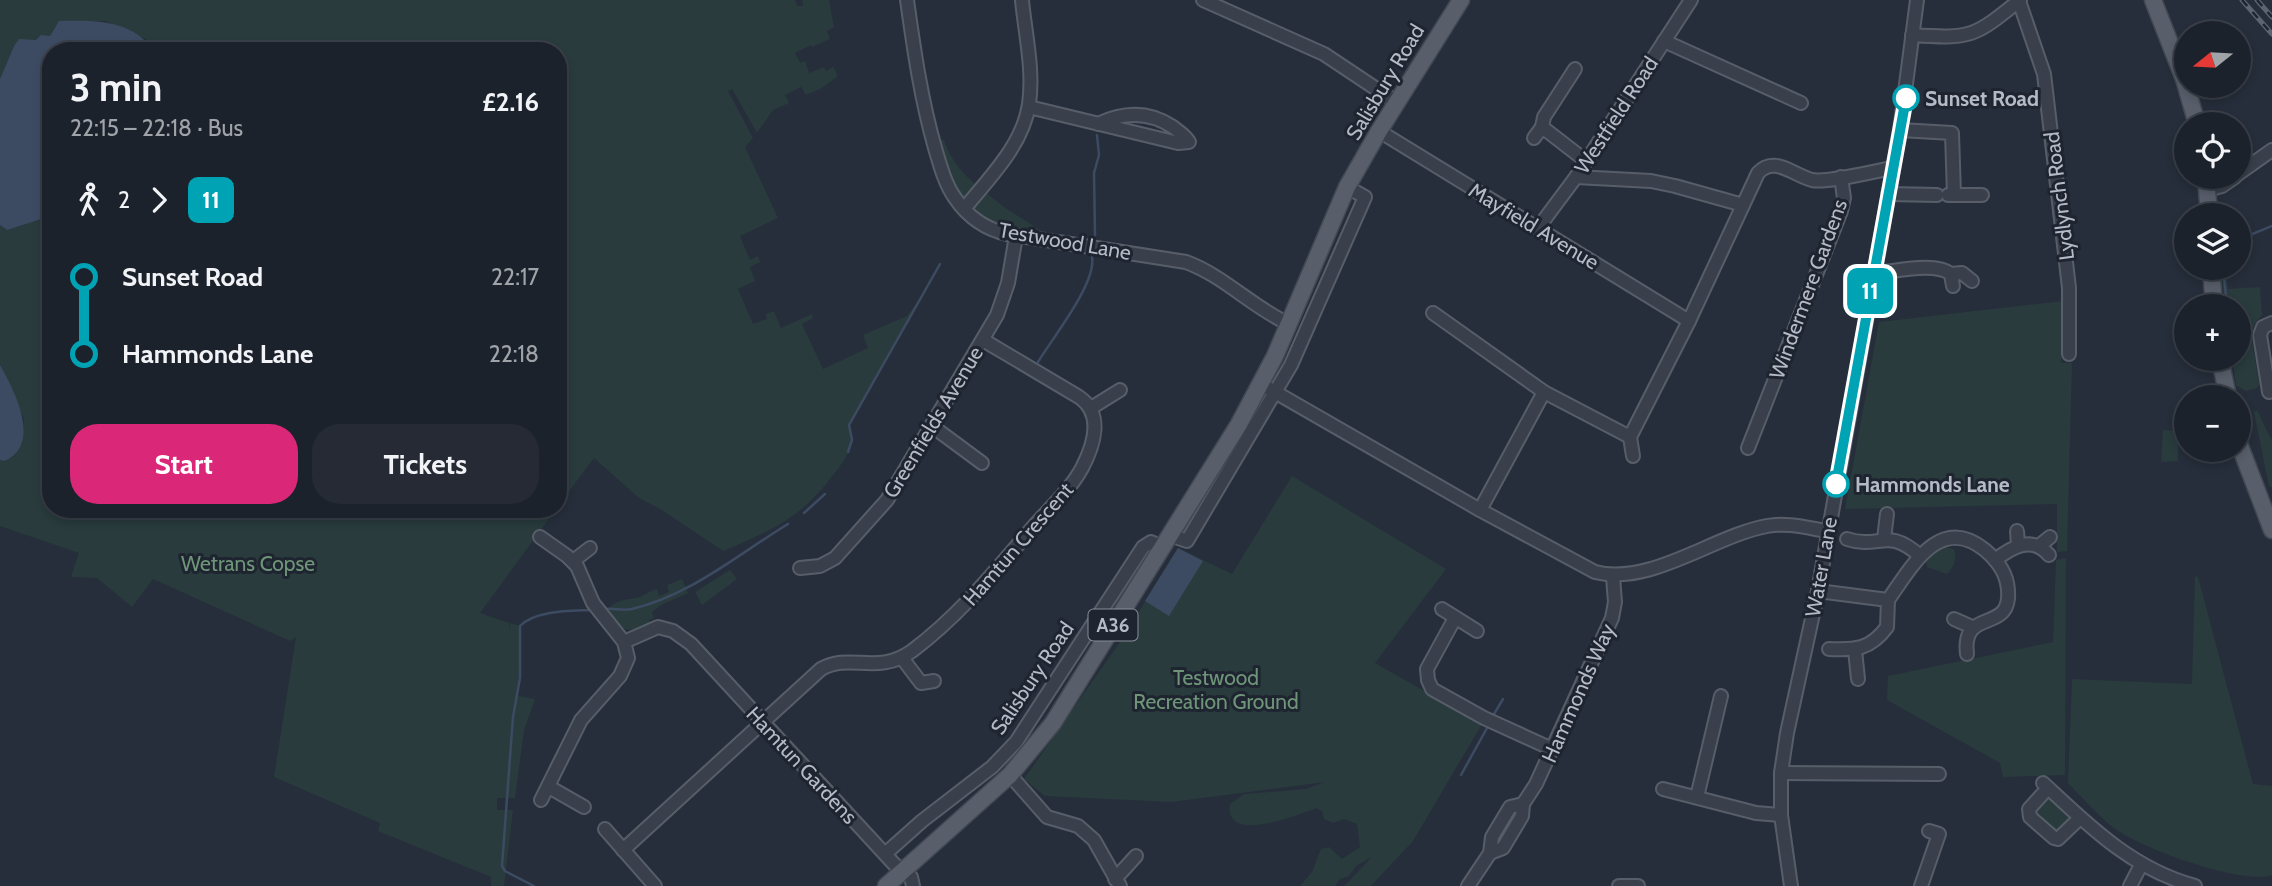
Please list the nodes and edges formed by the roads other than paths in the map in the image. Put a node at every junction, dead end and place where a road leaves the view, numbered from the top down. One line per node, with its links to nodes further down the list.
1 (907, 0): 30 (street, Testwood Lane)
2 (1022, 0): 14 (street)
3 (1203, 0): 12 (street)
4 (1461, 0): 12 (main road, Salisbury Road / A36)
5 (1690, 0): 10 (street, Westfield Road)
6 (1917, 0): 9 (street, Water Lane)
7 (2020, 0): 9 (street); 40 (street, Lydlynch Road)
8 (2153, 0): 15 (main road)
9 (1912, 35): 17 (street, Water Lane)
10 (1664, 41): 13 (street); 20 (street, Westfield Road)
11 (1575, 69): 20 (street)
12 (1396, 102): 18 (main road, Salisbury Road / A36)
13 (1801, 103)
14 (1029, 107): 16 (street); 30 (street)
15 (2193, 112)
16 (1098, 124): 16 (street)
17 (1900, 130): 22 (street, Water Lane); 28 (street)
18 (1379, 131): 25 (main road, Salisbury Road / A36); 31 (street, Mayfield Avenue)
19 (2272, 150): 21 (street)
20 (1586, 161): 23 (street, Westfield Road)
21 (2251, 166)
22 (1893, 168): 24 (street); 26 (street, Water Lane)
23 (1576, 177): 29 (street); 31 (street, Westfield Road)
24 (1841, 177): 29 (street); 49 (street, Windermere Gardens)
25 (1347, 187): 38 (main road, Salisbury Road / A36); 43 (street, Salisbury Road)
26 (1888, 194): 28 (street); 33 (street, Water Lane)
27 (1982, 194): 28 (street)
28 (1954, 195)
29 (1743, 205): 36 (street)
30 (964, 209): 32 (street, Testwood Lane)
31 (1538, 228): 36 (street, Mayfield Avenue)
32 (1016, 236): 38 (street, Testwood Lane); 39 (street, Greenfields Avenue)
33 (1874, 273): 34 (street); 56 (street, Water Lane)
34 (1972, 281)
35 (1433, 313): 44 (street)
36 (1689, 321): 48 (street)
37 (2272, 323): 45 (street)
38 (1289, 324): 41 (main road, Salisbury Road / A36)
39 (983, 340): 46 (street); 47 (street, Greenfields Avenue)
40 (2069, 354)
41 (1261, 384): 43 (street); 62 (main road, Salisbury Road / A36)
42 (1120, 390): 46 (street)
43 (1276, 392): 53 (street); 62 (street, Salisbury Road)
44 (1544, 392): 48 (street); 53 (street)
45 (2269, 392)
46 (1091, 408): 81 (street, Hamtun Crescent)
47 (932, 426): 52 (street); 68 (street, Greenfields Avenue)
48 (1630, 437): 50 (street)
49 (1746, 441)
50 (1633, 456)
51 (2246, 462): 55 (main road)
52 (982, 463)
53 (1480, 510): 69 (street)
54 (1887, 514): 61 (street)
55 (2272, 530)
56 (1827, 531): 69 (street); 70 (street, Water Lane)
57 (2017, 531): 63 (street)
58 (540, 537): 67 (street)
59 (2050, 537): 63 (street)
60 (1847, 539): 61 (street)
61 (1884, 539): 65 (street)
62 (1166, 541): 89 (main road, Salisbury Road / A36); 100 (street, Salisbury Road)
63 (2018, 545): 66 (street)
64 (590, 548): 67 (street)
65 (1920, 556): 66 (street); 71 (street)
66 (1996, 560): 75 (street)
67 (573, 561): 77 (street)
68 (800, 568)
69 (1613, 577): 86 (street, Hammonds Way)
70 (1818, 592): 71 (street); 87 (street, Water Lane)
71 (1888, 600): 79 (street)
72 (1441, 609): 73 (street)
73 (1455, 618): 76 (street); 86 (street)
74 (1954, 619): 75 (street)
75 (1972, 626): 80 (street)
76 (1477, 631)
77 (625, 642): 85 (street, Hamtun Gardens); 90 (street)
78 (1829, 649): 79 (street)
79 (1855, 650): 82 (street)
80 (1967, 654)
81 (902, 658): 83 (street); 85 (street, Hamtun Crescent)
82 (1858, 679)
83 (925, 686)
84 (1721, 696): 92 (street)
85 (763, 723): 99 (street, Hamtun Crescent); 100 (street, Hamtun Gardens)
86 (1552, 750): 108 (street, Hammonds Way)
87 (1782, 773): 88 (street); 95 (street, Water Lane)
88 (1939, 774)
89 (1010, 775): 103 (main road, Salisbury Road / A36); 104 (street)
90 (549, 787): 93 (street); 94 (street)
91 (1663, 789): 92 (street)
92 (1697, 797): 95 (street)
93 (541, 800)
94 (584, 807)
95 (1781, 815): 111 (street, Water Lane)
96 (2080, 818): 96 (street); 102 (street)
97 (605, 829): 99 (street)
98 (1939, 834): 112 (street)
99 (623, 850): 105 (street)
100 (885, 854): 103 (street, Hamtun Gardens)
101 (1136, 856): 104 (street)
102 (2141, 865): 113 (street); 114 (street)
103 (903, 871): 106 (main road, Salisbury Road / A36); 107 (street)
104 (1117, 883)
105 (655, 886)
106 (886, 886)
107 (913, 886)
108 (1468, 886)
109 (1619, 886): 110 (street)
110 (1638, 886)
111 (1791, 886)
112 (1921, 886)
113 (2130, 886)
114 (2194, 886)

